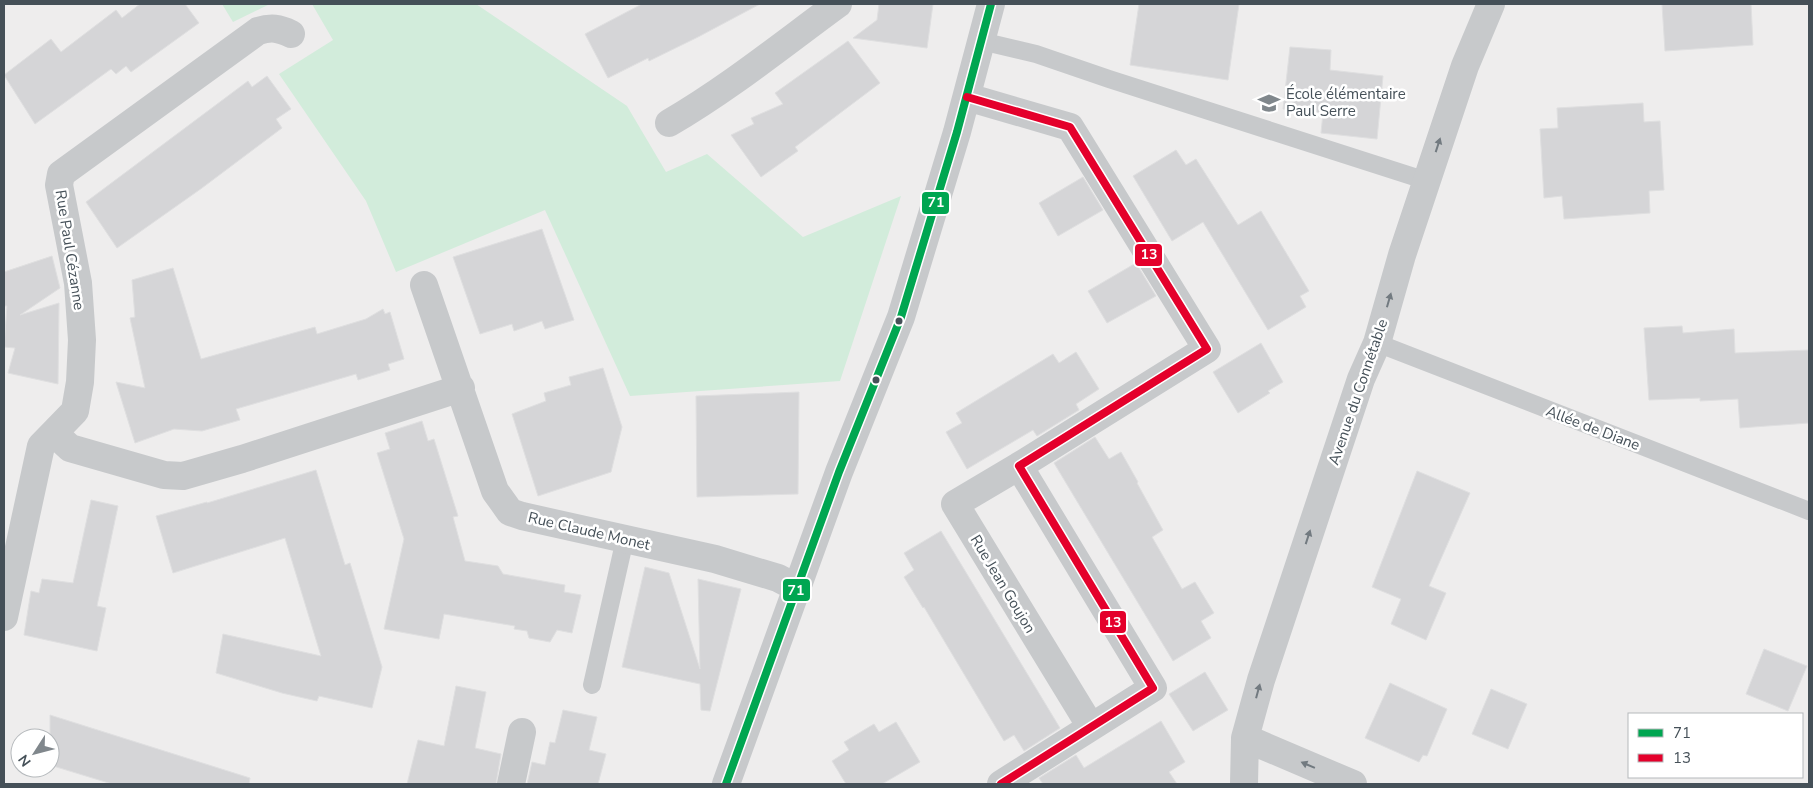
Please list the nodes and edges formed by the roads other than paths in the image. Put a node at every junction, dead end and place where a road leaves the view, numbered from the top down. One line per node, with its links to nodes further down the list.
1 (838, 4): 7 (street)
2 (991, 4): 5 (street)
3 (1491, 4): 8 (street, Avenue du Connétable, one-way to 3)
4 (290, 34): 12 (street, Rue Paul Cézanne)
5 (981, 41): 6 (street); 8 (lane)
6 (967, 97): 13 (street, Rue Jean Goujon); 16 (street)
7 (669, 123)
8 (1427, 181): 10 (street, Avenue du Connétable, one-way to 8)
9 (424, 285): 11 (street, Rue Claude Monet)
10 (1377, 343): 14 (lane, Allée de Diane); 21 (street, Avenue du Connétable, one-way to 10)
11 (461, 388): 12 (street); 15 (street, Rue Claude Monet)
12 (55, 434): 17 (street, Rue Paul Cézanne)
13 (1019, 466): 19 (street); 19 (street, Rue Jean Goujon)
14 (1809, 511)
15 (625, 539): 16 (street, Rue Claude Monet); 18 (lane)
16 (797, 588): 22 (street)
17 (4, 617)
18 (592, 685)
19 (1091, 727): 26 (street)
20 (522, 732): 23 (street)
21 (1245, 738): 27 (street, Avenue du Connétable); 28 (street, one-way to 21)
22 (735, 756): 24 (street); 25 (street)
23 (511, 784)
24 (718, 784)
25 (726, 784)
26 (1001, 784)
27 (1244, 784)
28 (1353, 784)

